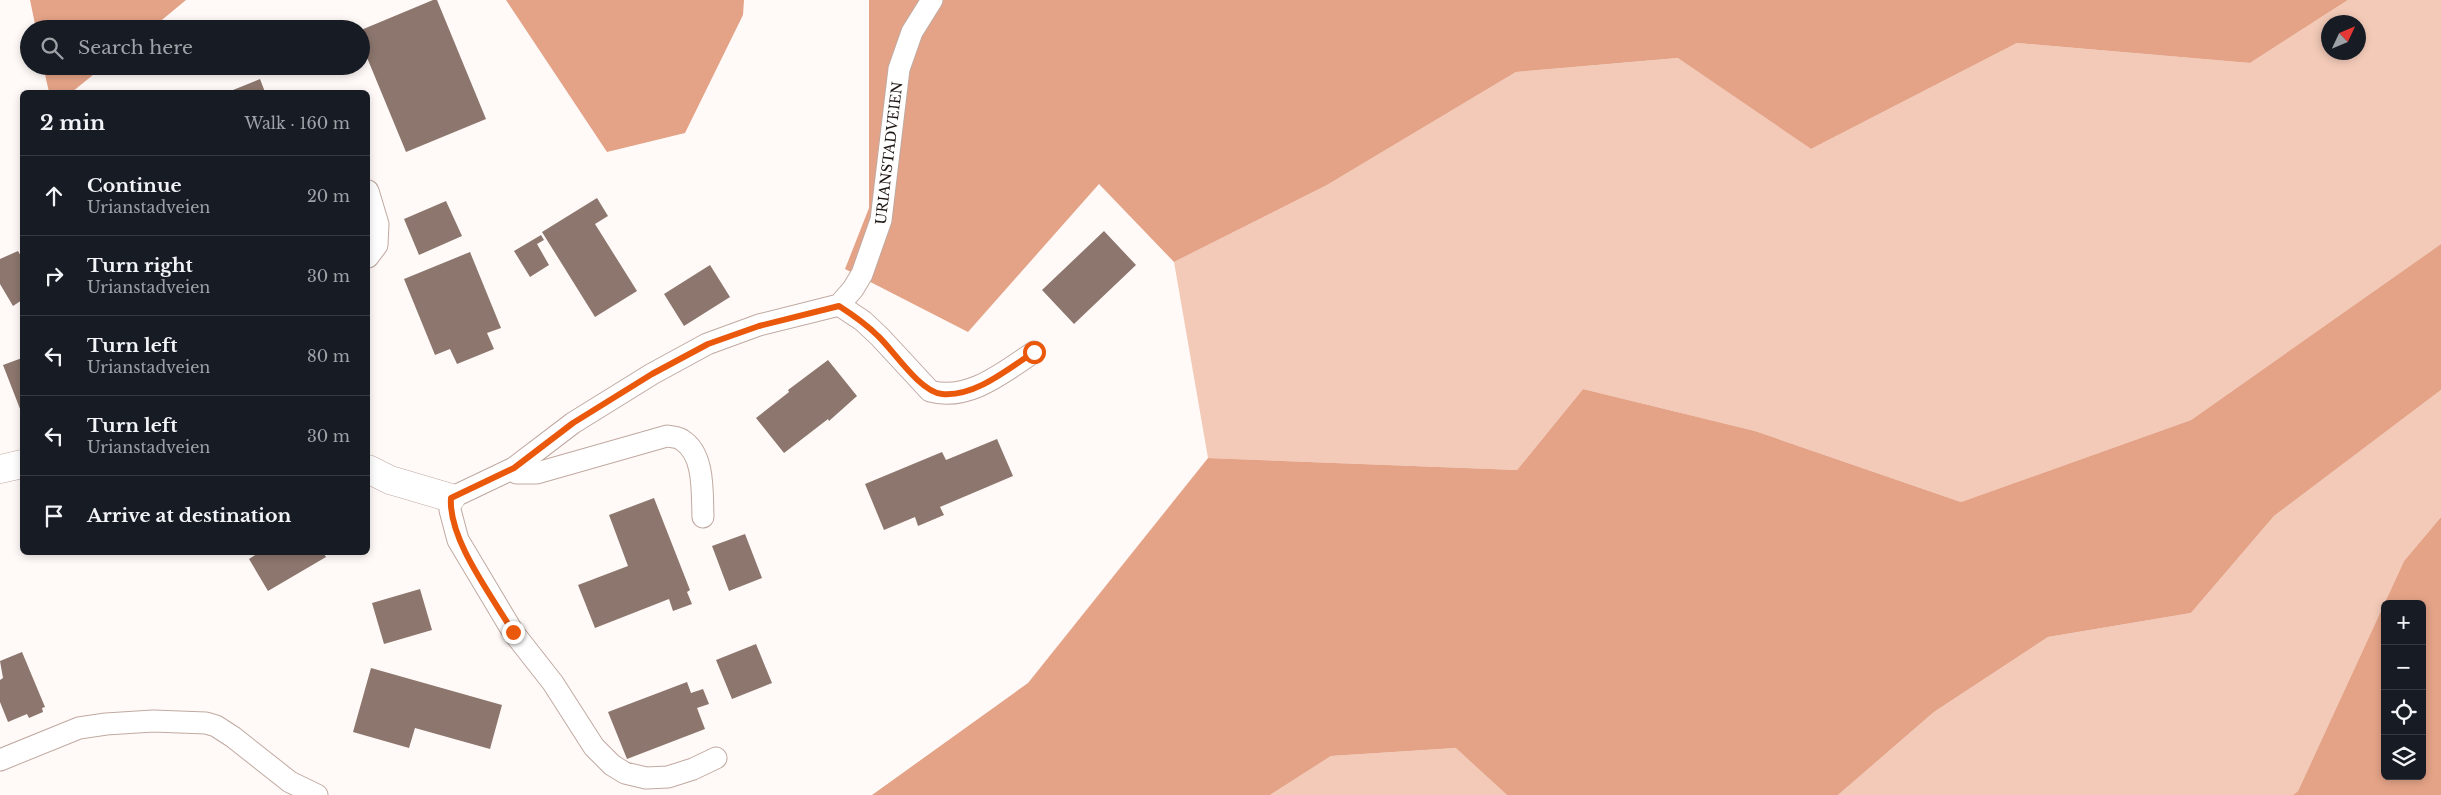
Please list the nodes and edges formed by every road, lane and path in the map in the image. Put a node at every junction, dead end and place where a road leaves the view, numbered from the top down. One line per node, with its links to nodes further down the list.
1 (932, 0): 4 (lane, URIANSTADVEIEN)
2 (370, 198): 3 (lane)
3 (370, 254)
4 (839, 306): 5 (lane); 7 (lane)
5 (1034, 352)
6 (20, 464): 8 (street)
7 (514, 468): 10 (lane); 11 (lane)
8 (0, 469)
9 (370, 470): 10 (street)
10 (451, 498): 12 (lane)
11 (703, 517)
12 (716, 758)
13 (0, 760): 14 (lane)
14 (317, 795)

